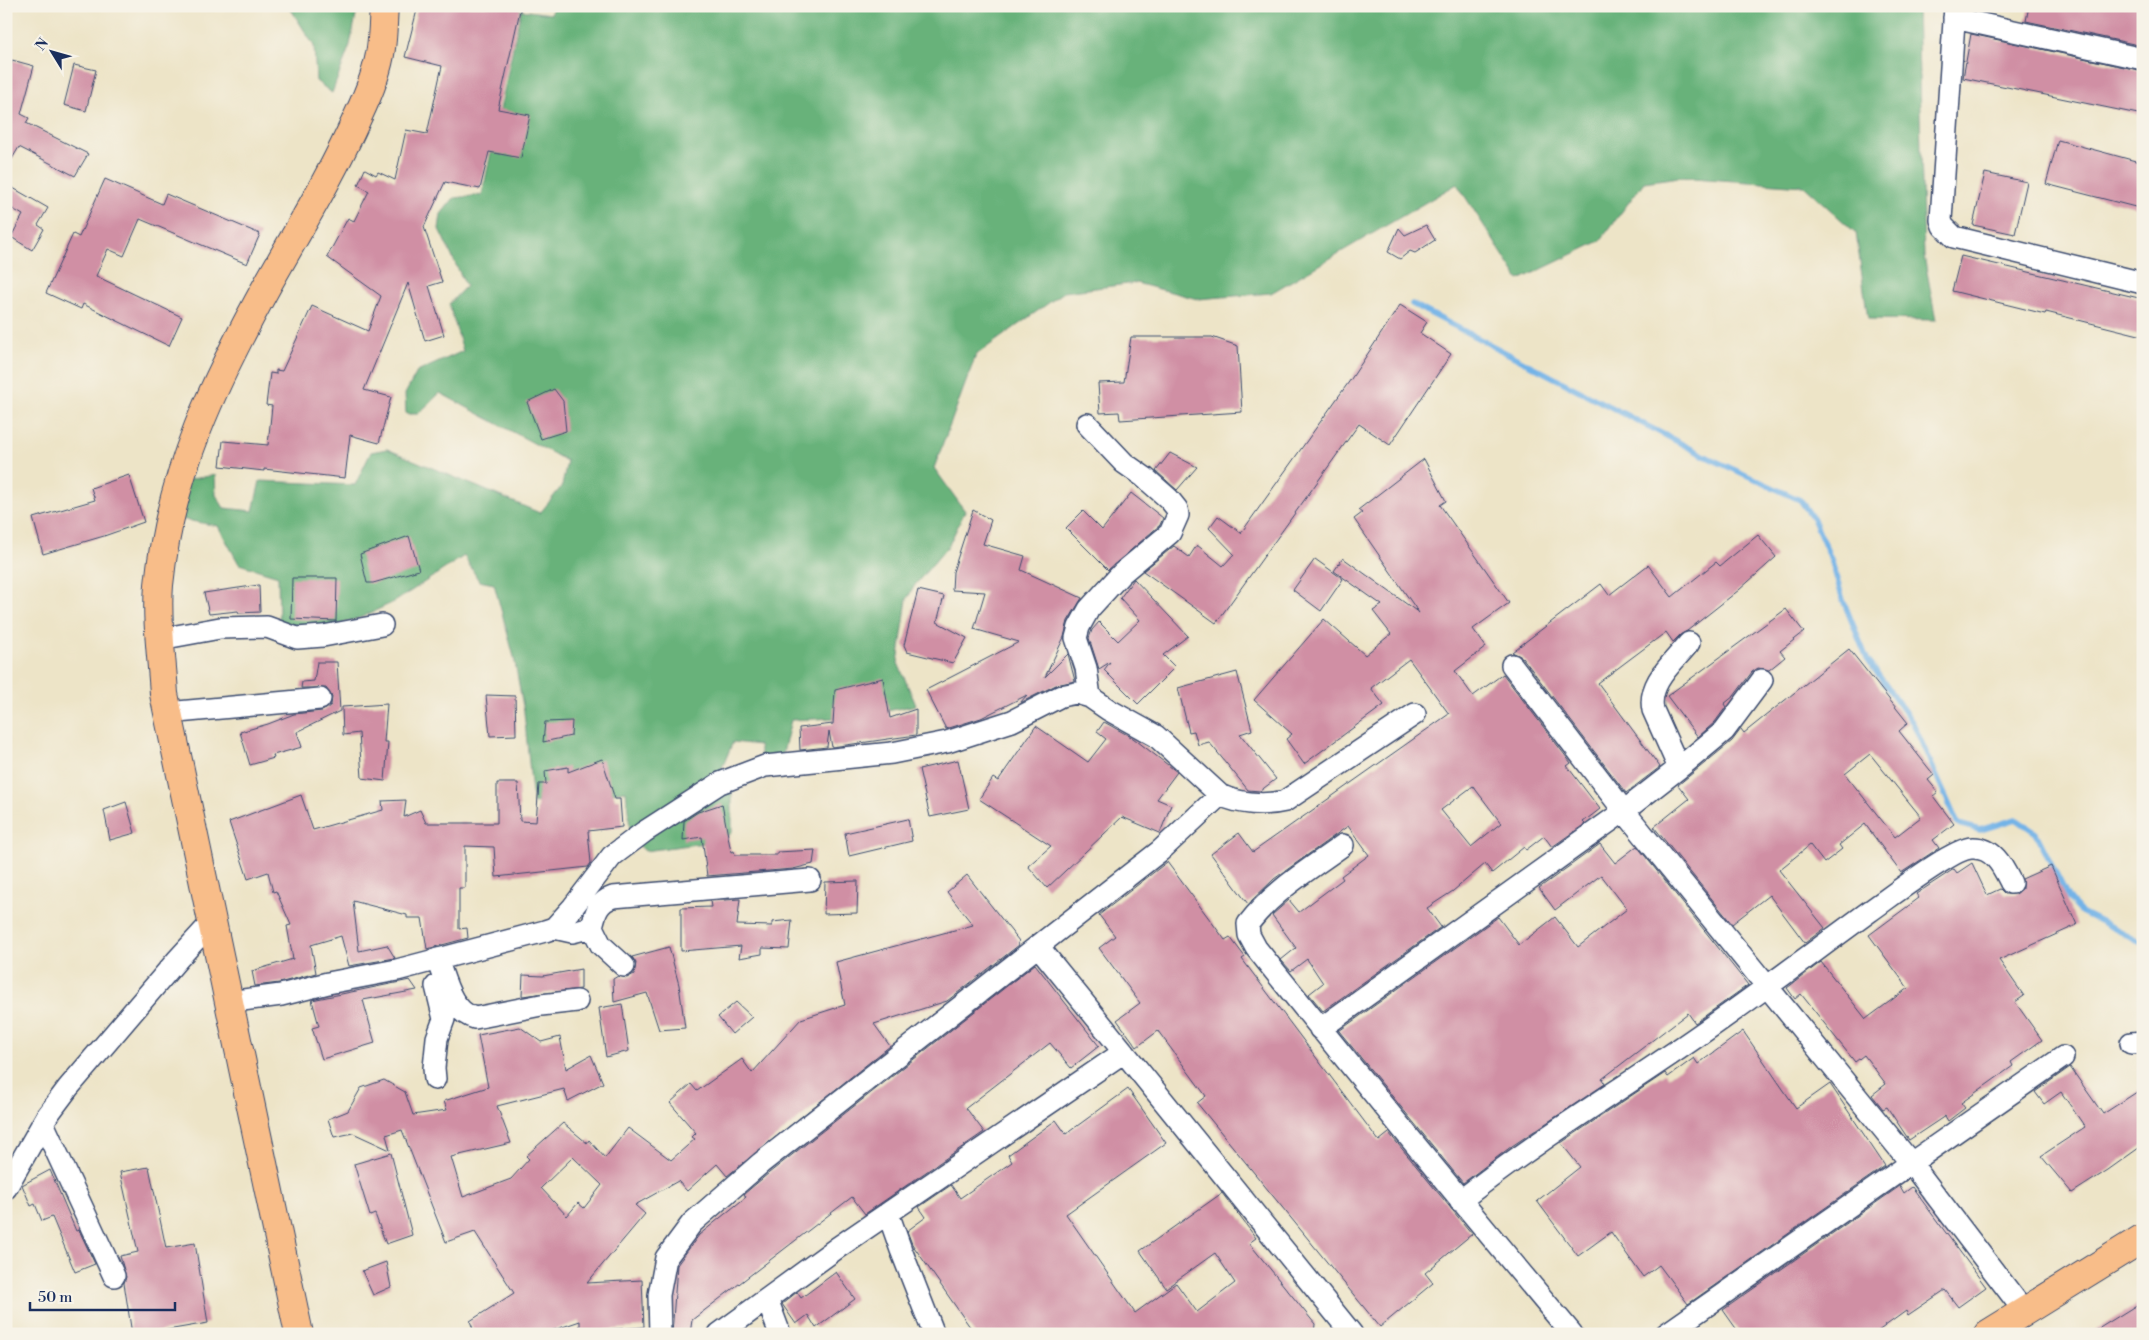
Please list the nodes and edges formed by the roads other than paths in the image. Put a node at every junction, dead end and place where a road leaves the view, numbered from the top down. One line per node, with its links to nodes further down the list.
1 (384, 6): 7 (highway)
2 (1955, 12): 3 (street); 4 (street)
3 (2143, 59)
4 (2143, 283)
5 (1086, 424): 11 (street)
6 (382, 626): 7 (street)
7 (160, 639): 13 (highway)
8 (1690, 643): 15 (street)
9 (1512, 665): 17 (street)
10 (1762, 680): 15 (street)
11 (1090, 697): 16 (street); 23 (street)
12 (320, 698): 13 (street)
13 (167, 713): 21 (highway)
14 (1415, 714): 16 (street)
15 (1679, 768): 17 (street)
16 (1220, 795): 24 (street)
17 (1624, 811): 27 (street); 30 (street)
18 (1343, 845): 30 (street)
19 (810, 880): 22 (street)
20 (2011, 883): 27 (street)
21 (211, 923): 29 (highway); 34 (street)
22 (592, 927): 23 (street); 26 (street)
23 (554, 928): 25 (street)
24 (1038, 946): 31 (street); 44 (street)
25 (433, 960): 28 (street); 29 (street); 33 (street)
26 (624, 966)
27 (1768, 986): 35 (street); 37 (street)
28 (577, 1001)
29 (228, 1002): 43 (highway)
30 (1320, 1029): 37 (street)
31 (1124, 1052): 38 (street); 48 (street)
32 (2062, 1057): 35 (street)
33 (435, 1080)
34 (43, 1123): 36 (street); 40 (street)
35 (1911, 1163): 42 (street); 50 (street)
36 (6, 1188)
37 (1460, 1201): 49 (street)
38 (888, 1212): 41 (street); 47 (street)
39 (2143, 1238): 42 (highway)
40 (114, 1276)
41 (767, 1299): 45 (street); 46 (street)
42 (2024, 1311): 51 (highway)
43 (299, 1334)
44 (660, 1334)
45 (719, 1334)
46 (780, 1334)
47 (934, 1334)
48 (1352, 1334)
49 (1572, 1334)
50 (1666, 1334)
51 (1988, 1334)

